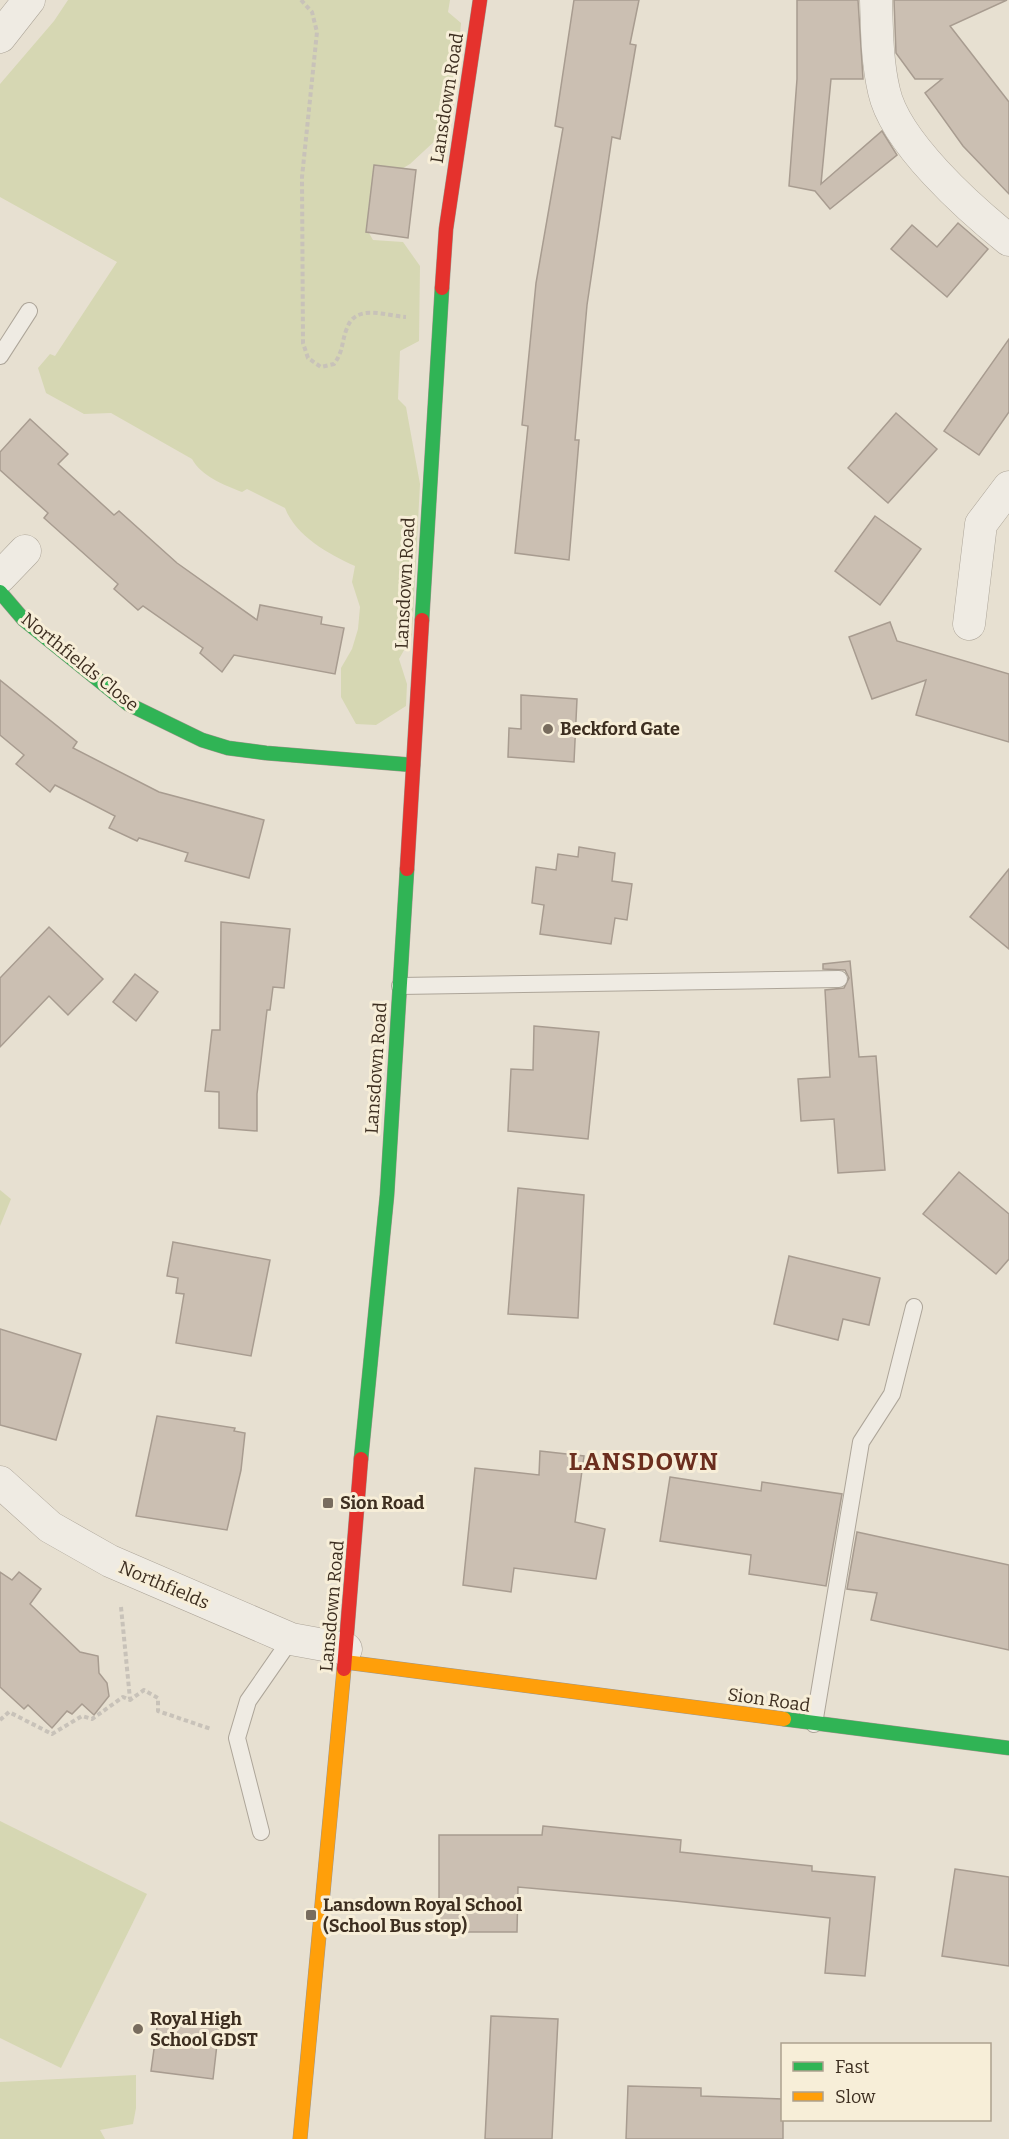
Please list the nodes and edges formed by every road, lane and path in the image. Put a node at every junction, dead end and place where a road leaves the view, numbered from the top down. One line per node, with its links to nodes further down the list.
1 (28, 0): 5 (street)
2 (301, 0): 8 (path)
3 (480, 0): 8 (street, Lansdown Road)
4 (876, 0): 6 (street)
5 (0, 37)
6 (1009, 240)
7 (29, 311): 9 (lane)
8 (439, 320): 15 (street, Lansdown Road)
9 (0, 356)
10 (1009, 486): 14 (street)
11 (25, 551): 12 (street)
12 (0, 577)
13 (0, 592): 15 (street, Northfields Close)
14 (969, 624)
15 (413, 765): 17 (street, Lansdown Road)
16 (839, 979): 17 (lane)
17 (400, 986): 22 (street, Lansdown Road)
18 (914, 1307): 25 (lane)
19 (0, 1482): 21 (street, Northfields)
20 (122, 1607): 23 (path)
21 (291, 1639): 22 (street, Northfields); 26 (lane)
22 (346, 1655): 25 (street, Sion Road); 29 (street, Lansdown Road)
23 (130, 1700): 24 (path); 26 (path)
24 (0, 1720)
25 (814, 1724): 27 (street, Sion Road)
26 (237, 1738): 28 (lane)
27 (1009, 1748)
28 (261, 1832)
29 (300, 2139)

